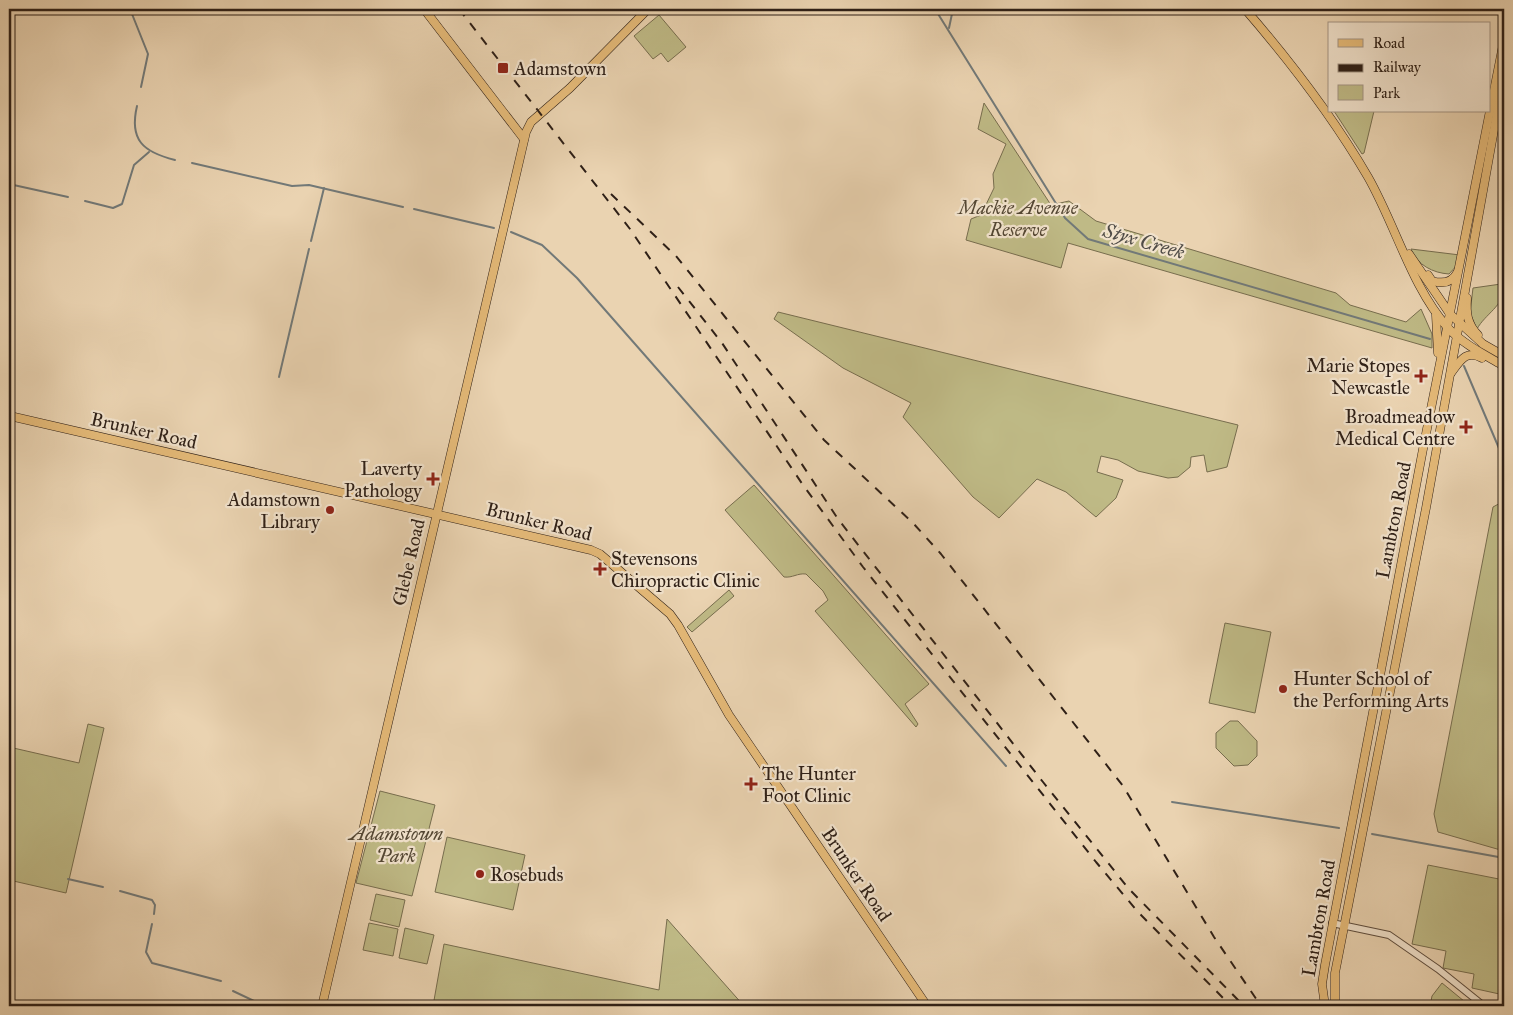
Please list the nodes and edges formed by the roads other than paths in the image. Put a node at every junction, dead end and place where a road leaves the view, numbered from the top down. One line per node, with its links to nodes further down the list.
1 (424, 9): 6 (main road)
2 (648, 9): 6 (main road, Glebe Road)
3 (1245, 9): 7 (main road)
4 (1504, 40): 8 (main road, Lambton Road)
5 (1504, 74): 10 (main road, Lambton Road)
6 (524, 139): 22 (main road, Glebe Road)
7 (1402, 245): 9 (main road); 11 (main road)
8 (1461, 264): 9 (main road); 12 (main road, Lambton Road)
9 (1420, 269): 12 (main road)
10 (1465, 284): 13 (main road, Lambton Road); 16 (main road)
11 (1434, 308): 14 (main road); 18 (main road)
12 (1450, 314): 13 (main road); 14 (main road, Lambton Road)
13 (1458, 322): 15 (main road, Lambton Road); 16 (main road)
14 (1448, 327): 15 (main road); 18 (main road, Lambton Road)
15 (1456, 335): 19 (main road); 20 (main road, Lambton Road)
16 (1483, 344): 17 (main road)
17 (1504, 356)
18 (1440, 362): 23 (main road, Lambton Road)
19 (1504, 367): 20 (main road)
20 (1449, 375): 24 (main road, Lambton Road)
21 (9, 416): 22 (main road, Brunker Road)
22 (436, 514): 25 (main road, Glebe Road); 26 (main road, Brunker Road)
23 (1332, 923): 24 (street); 27 (main road, Lambton Road)
24 (1344, 925): 28 (main road, Lambton Road); 29 (street)
25 (322, 1006)
26 (927, 1006)
27 (1326, 1006)
28 (1335, 1006)
29 (1484, 1006)

